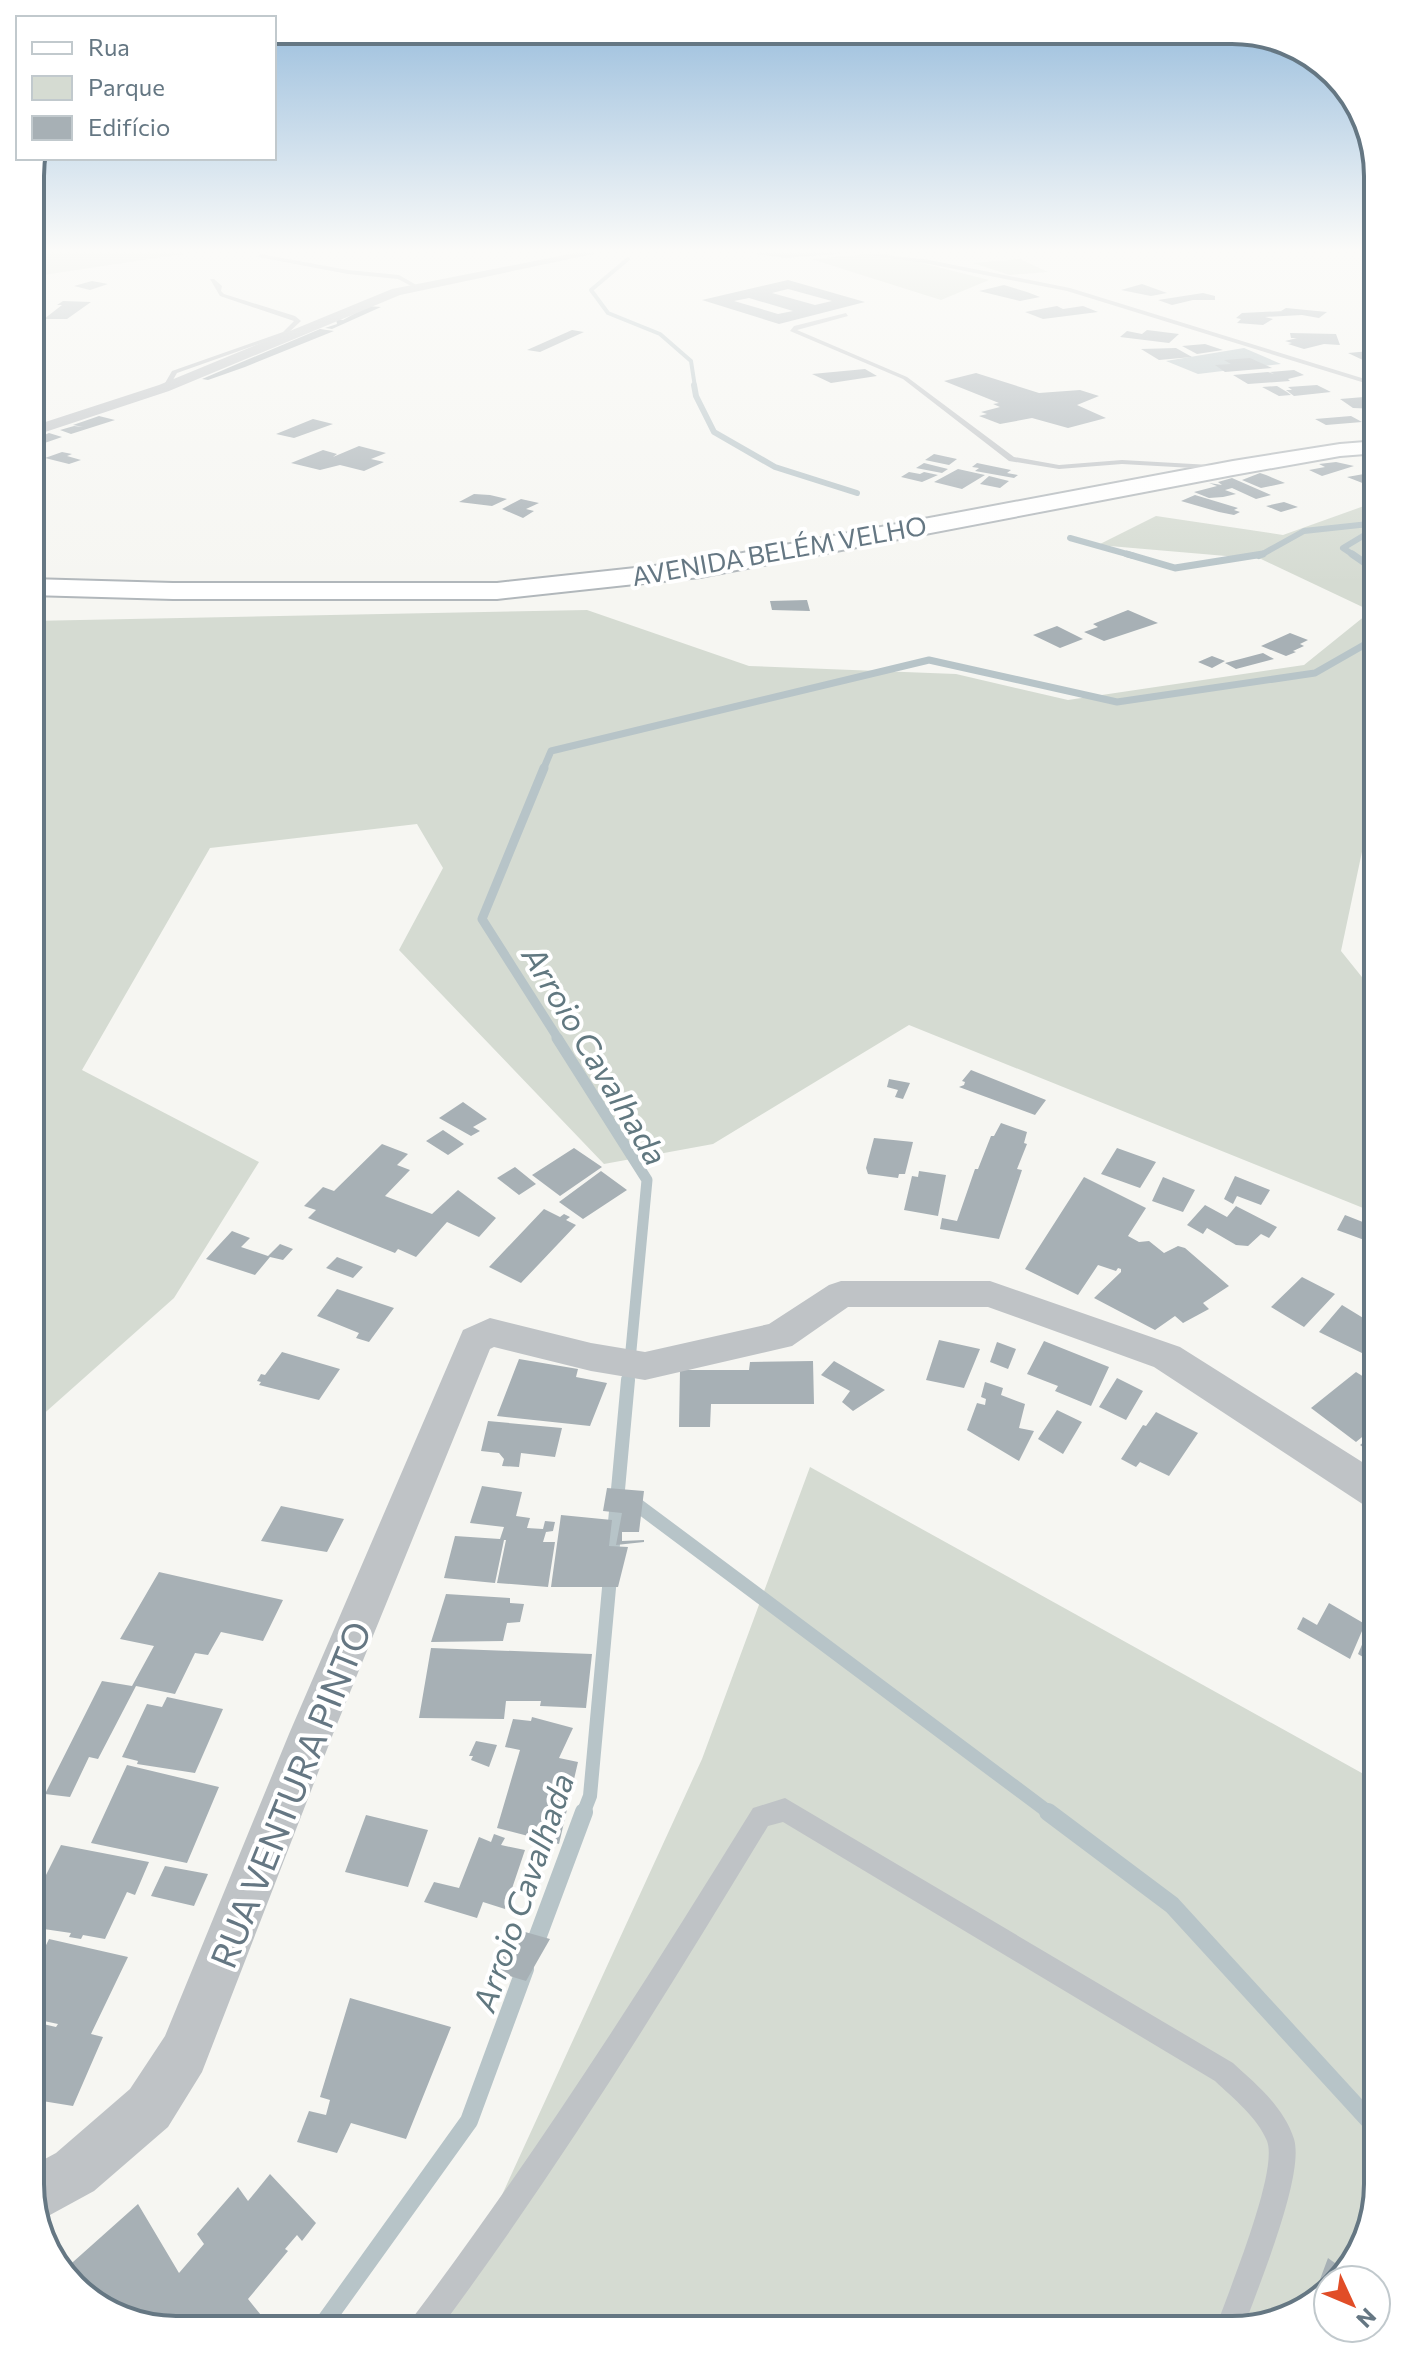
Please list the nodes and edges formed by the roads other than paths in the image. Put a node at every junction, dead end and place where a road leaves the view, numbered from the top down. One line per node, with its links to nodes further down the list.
1 (199, 363): 6 (lane)
2 (224, 363): 6 (street)
3 (870, 363): 9 (lane)
4 (1307, 363): 5 (lane)
5 (1364, 381)
6 (164, 388): 7 (street)
7 (44, 427)
8 (1364, 448): 9 (main road, AVENIDA BELÉM VELHO)
9 (1233, 468): 10 (main road, AVENIDA BELÉM VELHO)
10 (44, 587)
11 (1364, 1484): 12 (street, RUA VENTURA PINTO)
12 (45, 2189)
13 (432, 2316): 14 (lane)
14 (1234, 2316)

